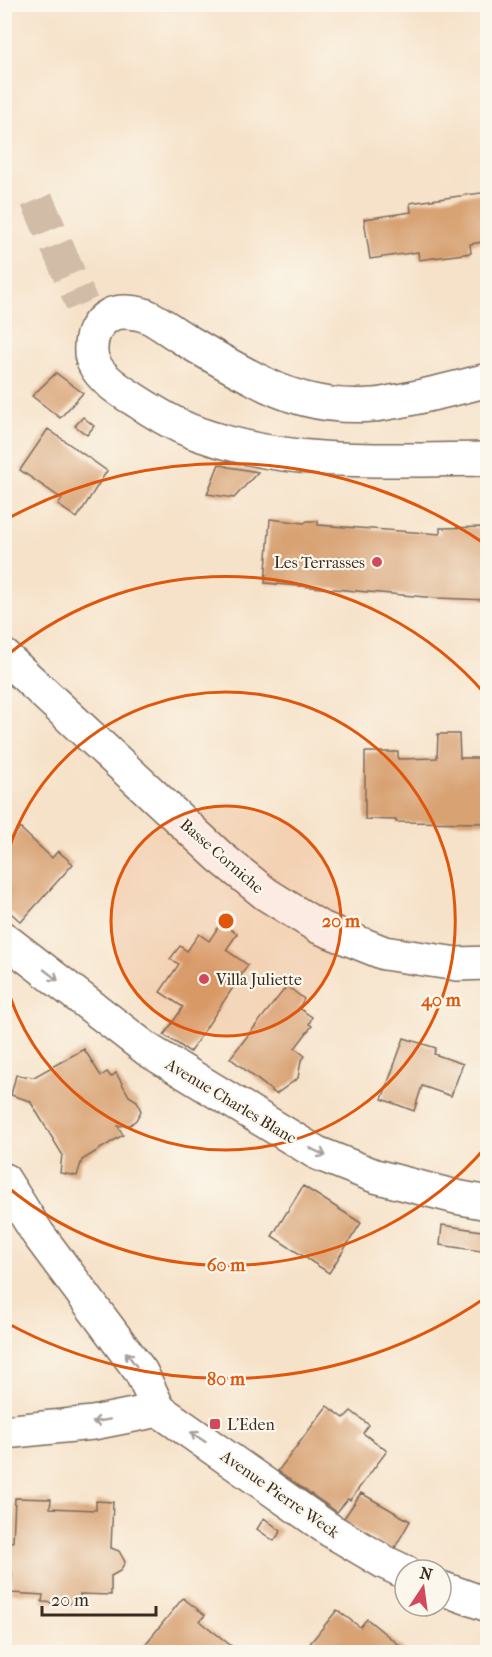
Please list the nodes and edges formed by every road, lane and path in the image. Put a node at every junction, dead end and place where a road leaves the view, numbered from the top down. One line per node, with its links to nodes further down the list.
1 (488, 380): 2 (street)
2 (488, 459)
3 (4, 656): 5 (street, Basse Corniche)
4 (4, 939): 7 (street, Avenue Charles Blanc, one-way to 7)
5 (488, 963)
6 (4, 1180): 8 (street, one-way to 6)
7 (488, 1203)
8 (159, 1410): 9 (street, one-way to 9); 10 (street, Avenue Pierre Weck, one-way to 8)
9 (4, 1432)
10 (393, 1566)
11 (453, 1592): 12 (street)
12 (488, 1605)

